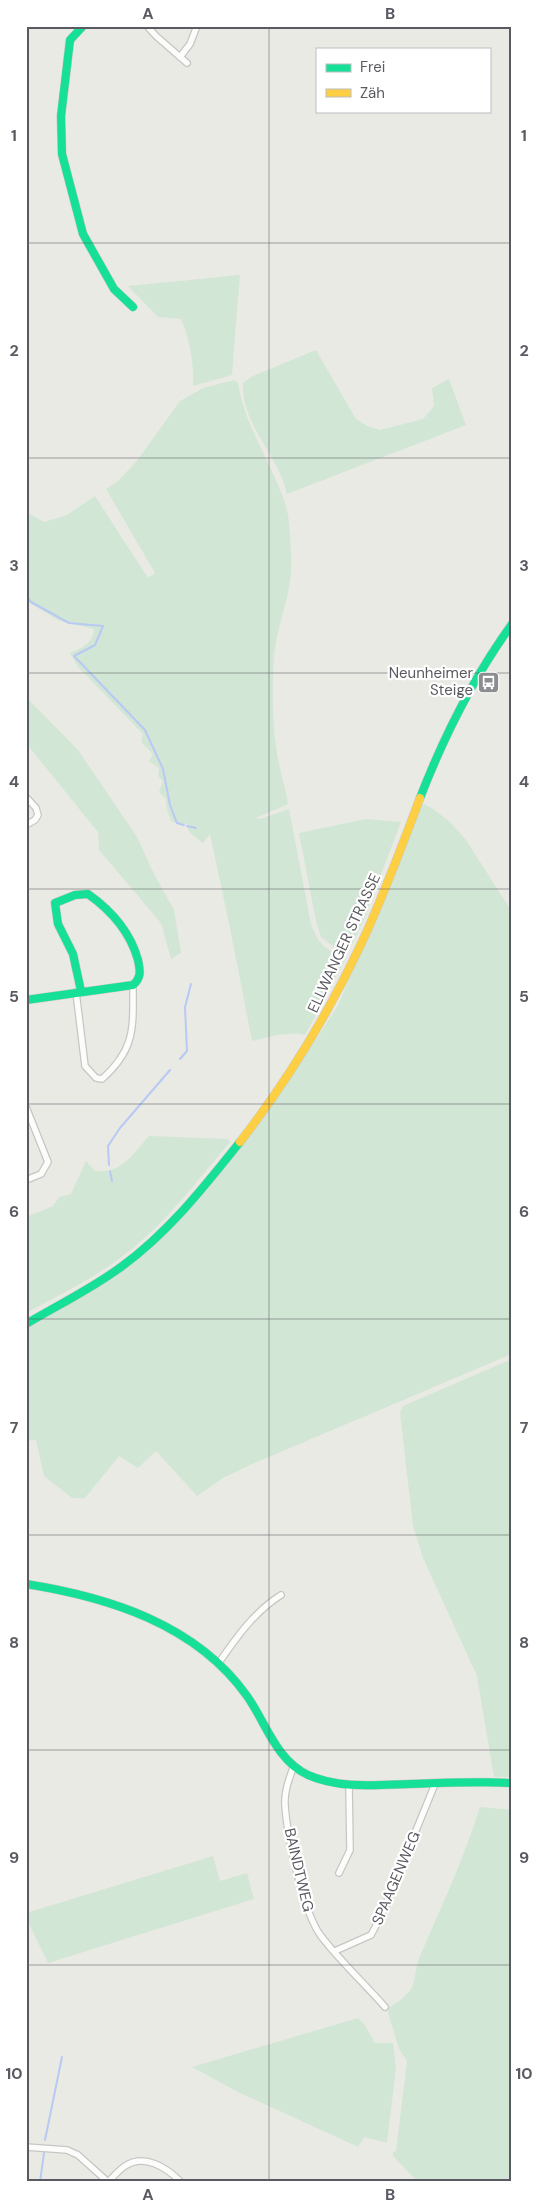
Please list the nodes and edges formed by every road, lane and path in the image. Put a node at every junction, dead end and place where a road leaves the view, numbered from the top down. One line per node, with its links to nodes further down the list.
1 (83, 26): 6 (street)
2 (147, 26): 4 (street)
3 (197, 26): 4 (street)
4 (180, 57): 5 (street)
5 (187, 63)
6 (133, 306)
7 (512, 624): 15 (street, ELLWANGER STRASSE)
8 (26, 798): 9 (street)
9 (26, 825)
10 (133, 985): 11 (street); 11 (street); 11 (street)
11 (78, 992): 12 (street)
12 (26, 1000)
13 (26, 1107): 14 (street)
14 (26, 1180)
15 (26, 1324)
16 (26, 1584): 18 (street)
17 (281, 1595): 18 (street)
18 (218, 1664): 19 (street)
19 (293, 1768): 22 (street); 24 (street, BAINDTWEG)
20 (512, 1782): 21 (street)
21 (436, 1784): 22 (street); 24 (street, SPAAGENWEG)
22 (349, 1786): 23 (street)
23 (339, 1873)
24 (335, 1951): 25 (street, BAINDTWEG)
25 (385, 2007)
26 (26, 2146): 27 (street)
27 (108, 2182): 28 (street)
28 (181, 2182)

